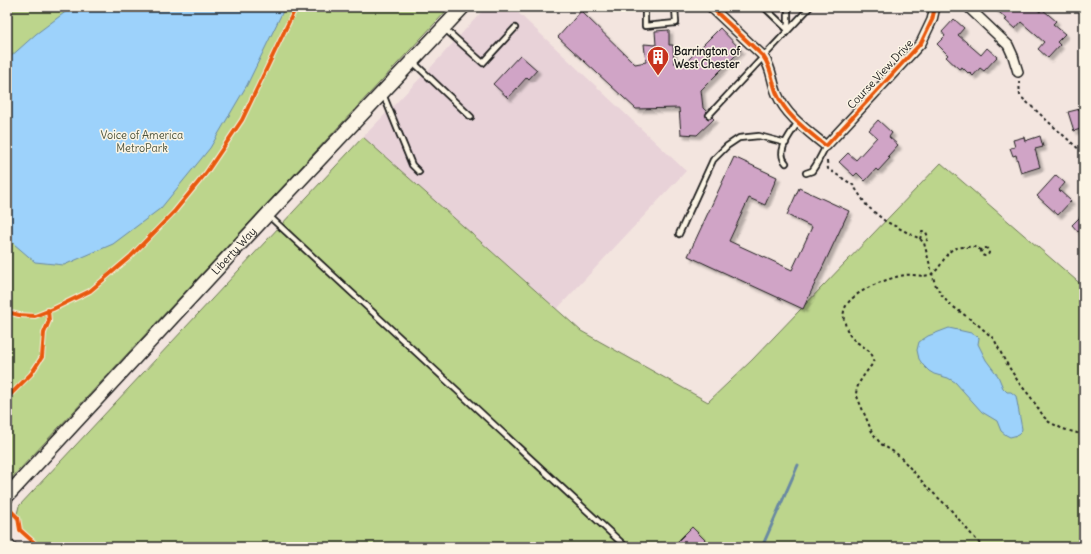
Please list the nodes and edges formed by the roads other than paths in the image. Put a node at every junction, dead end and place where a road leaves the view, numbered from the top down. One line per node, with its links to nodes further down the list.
1 (463, 7): 10 (main road, Liberty Way)
2 (645, 7): 3 (lane)
3 (675, 7)
4 (711, 7): 13 (street)
5 (764, 7): 12 (lane)
6 (788, 7): 12 (lane)
7 (810, 7): 12 (lane)
8 (934, 7): 21 (street, Course View Drive)
9 (968, 7): 15 (street)
10 (444, 28): 11 (lane); 14 (main road, Liberty Way)
11 (515, 28)
12 (788, 30): 13 (lane)
13 (763, 56): 17 (lane); 19 (street)
14 (412, 61): 16 (main road, Liberty Way); 18 (lane)
15 (1018, 72)
16 (382, 93): 23 (lane); 25 (main road, Liberty Way)
17 (709, 115)
18 (471, 117)
19 (798, 122): 20 (lane); 21 (street)
20 (786, 143): 22 (lane); 26 (lane)
21 (826, 146): 24 (lane)
22 (786, 163)
23 (419, 172)
24 (806, 173)
25 (267, 215): 27 (main road, Liberty Way); 28 (lane)
26 (679, 234)
27 (7, 496)
28 (626, 547)

